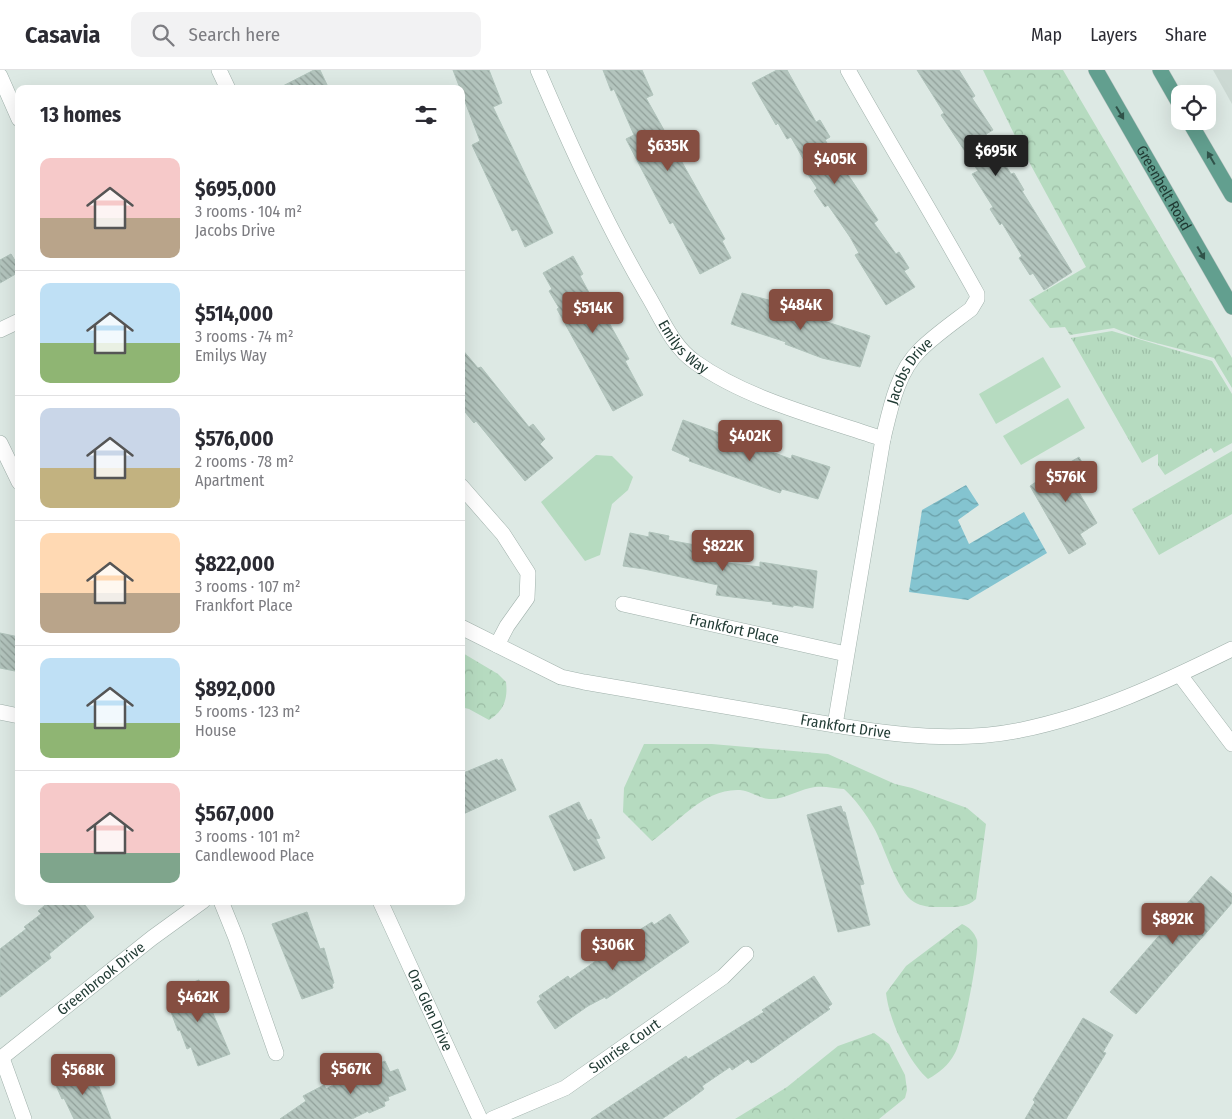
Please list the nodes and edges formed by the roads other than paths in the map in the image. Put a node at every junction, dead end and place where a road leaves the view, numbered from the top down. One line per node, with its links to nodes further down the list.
1 (220, 70): 7 (street)
2 (538, 70): 15 (street, Emilys Way)
3 (848, 70): 15 (street, Jacobs Drive)
4 (1096, 70): 12 (main road, Greenbelt Road, one-way to 12)
5 (1160, 70): 8 (main road)
6 (0, 76): 9 (street)
7 (226, 85)
8 (1171, 89)
9 (15, 110)
10 (1194, 130): 11 (main road, one-way to 10)
11 (1232, 195)
12 (1232, 307)
13 (15, 322): 14 (street)
14 (0, 330)
15 (883, 439): 23 (street, Jacobs Drive)
16 (0, 443): 17 (street)
17 (15, 474)
18 (465, 491): 21 (street)
19 (623, 604): 23 (street, Frankfort Place)
20 (465, 629): 21 (street, Frankfort Drive)
21 (497, 645): 27 (street, Frankfort Drive)
22 (1232, 649): 24 (street, Frankfort Drive)
23 (846, 654): 27 (street, Jacobs Drive)
24 (1180, 675): 27 (street, Frankfort Drive); 28 (street)
25 (0, 712): 26 (street)
26 (15, 715)
27 (835, 725)
28 (1232, 744)
29 (197, 905): 34 (street, Greenbrook Drive)
30 (223, 905): 33 (street)
31 (382, 905): 36 (street, Ora Glen Drive)
32 (746, 954): 37 (street, Sunrise Court)
33 (276, 1053)
34 (1, 1058): 35 (street)
35 (24, 1119)
36 (480, 1119)
37 (492, 1119)

